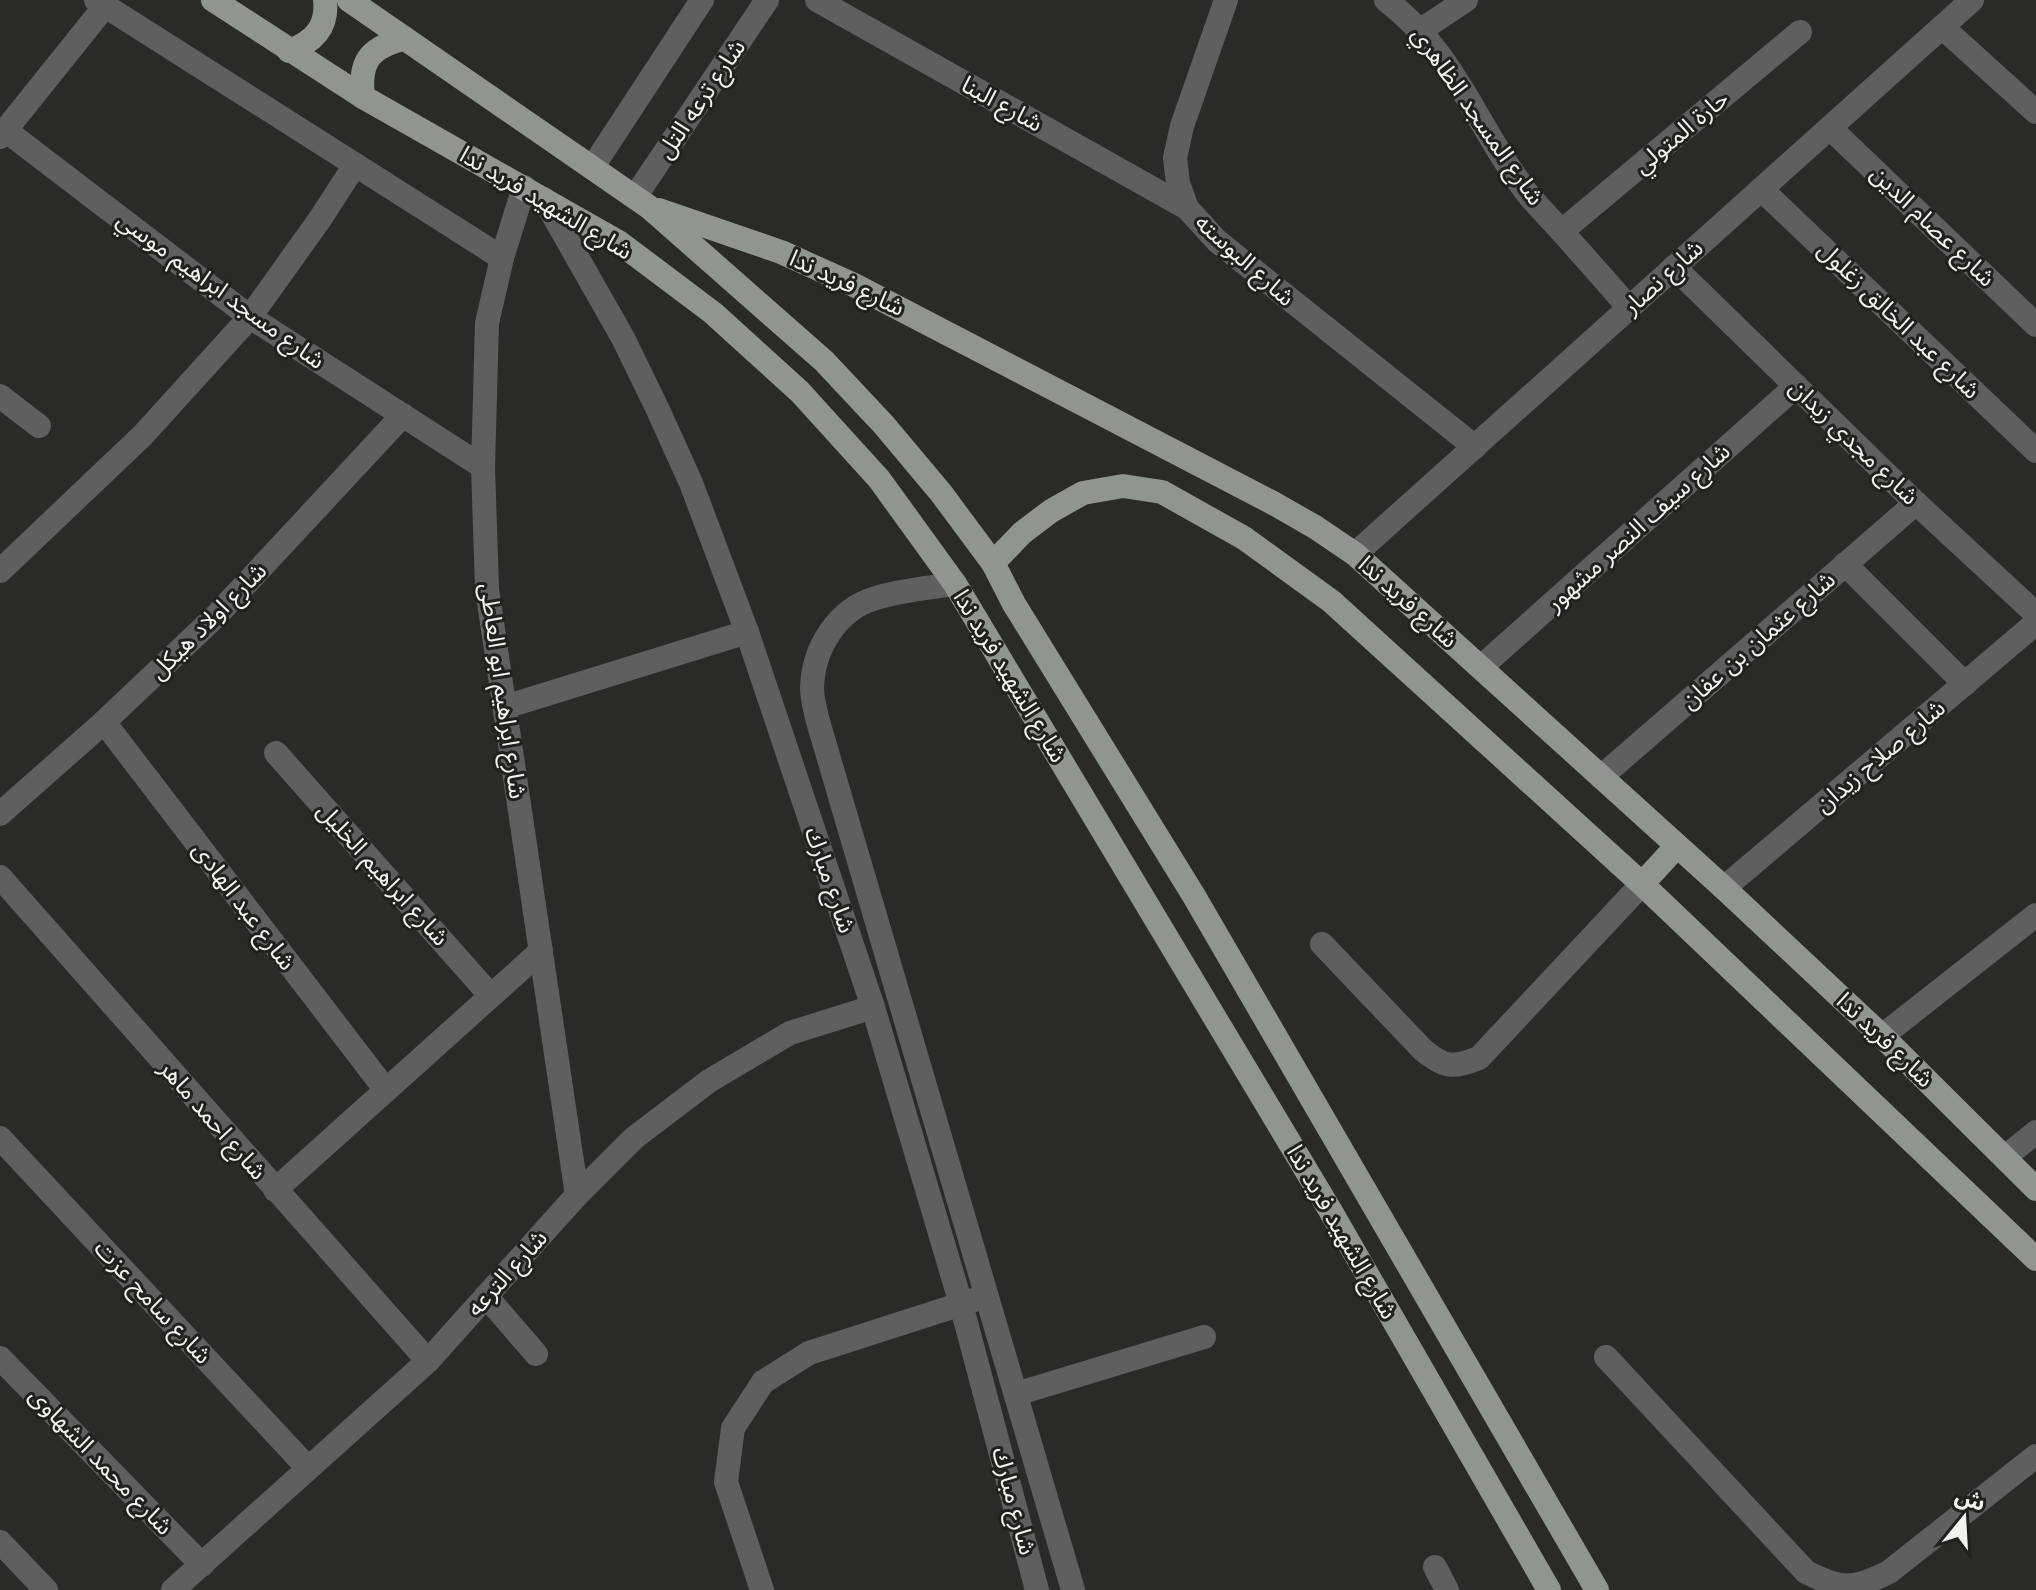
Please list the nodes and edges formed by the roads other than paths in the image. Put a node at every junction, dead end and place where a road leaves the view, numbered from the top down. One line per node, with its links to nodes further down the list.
1 (213, 0): 17 (main road, شارع الشهيد فريد ندا)
2 (325, 0): 17 (main road)
3 (349, 0): 12 (main road, شارع الشهيد فريد ندا)
4 (702, 0): 23 (street)
5 (767, 0): 26 (street, شارع ترعه التل)
6 (817, 0): 27 (street, شارع البنا)
7 (1386, 0): 14 (street, شارع المسجد الظاهري)
8 (1466, 0): 14 (street)
9 (1972, 0): 13 (street, شارع نصار)
10 (100, 3): 21 (street); 22 (street)
11 (1217, 3): 27 (street, شارع البوسته)
12 (373, 7): 16 (main road, شارع الشهيد فريد ندا)
13 (1942, 27): 19 (street); 20 (street, شارع نصار)
14 (1421, 30): 28 (street, شارع المسجد الظاهري)
15 (1800, 32): 28 (street, حارة المتولي)
16 (403, 39): 18 (main road); 23 (main road, شارع الشهيد فريد ندا)
17 (289, 51): 18 (main road, شارع الشهيد فريد ندا)
18 (363, 97): 25 (main road, شارع الشهيد فريد ندا)
19 (2036, 112)
20 (1830, 128): 24 (street, شارع نصار); 33 (street, شارع عصام الدين)
21 (2, 133): 32 (street, شارع مسجد ابراهيم موسي)
22 (355, 165): 29 (street); 32 (street)
23 (592, 168): 26 (main road, شارع الشهيد فريد ندا)
24 (1761, 189): 30 (street, شارع نصار); 39 (street, شارع عبد الخالق زغلول)
25 (534, 193): 29 (street, شارع ابراهيم ابو العاطى); 46 (main road, شارع الشهيد فريد ندا); 49 (street, شارع مبارك)
26 (642, 202): 42 (main road, شارع فريد ندا); 43 (main road, شارع الشهيد فريد ندا)
27 (1187, 208): 38 (street, شارع البوسته)
28 (1562, 231): 31 (street, شارع المسجد الظاهري)
29 (502, 258): 40 (street, شارع ابراهيم ابو العاطى)
30 (1674, 267): 31 (street, شارع نصار); 34 (street, شارع مجدي زيدان)
31 (1629, 308): 38 (street, شارع نصار)
32 (250, 317): 36 (street, شارع مسجد ابراهيم موسي); 45 (street)
33 (2036, 325)
34 (1796, 386): 41 (street, شارع مجدي زيدان); 50 (street, شارع سيف النصر مشهور)
35 (0, 396): 37 (street)
36 (403, 415): 40 (street, شارع مسجد ابراهيم موسي); 53 (street, شارع اولاد هيكل)
37 (39, 426)
38 (1475, 447): 42 (street, شارع نصار)
39 (2036, 451)
40 (483, 467): 52 (street, شارع ابراهيم ابو العاطى)
41 (1916, 503): 44 (street, شارع عثمان بن عفان); 47 (street, شارع مجدي زيدان)
42 (1355, 554): 50 (main road, شارع فريد ندا)
43 (993, 563): 59 (main road); 96 (main road, شارع الشهيد فريد ندا)
44 (1845, 564): 51 (street); 55 (street, شارع عثمان بن عفان)
45 (0, 571)
46 (955, 584): 75 (street, شارع مبارك); 95 (main road, شارع الشهيد فريد ندا)
47 (2036, 614)
48 (2036, 623): 51 (street, شارع صلاح زيدان)
49 (747, 632): 52 (street); 65 (street, شارع مبارك)
50 (1481, 667): 55 (main road, شارع فريد ندا)
51 (1965, 684): 60 (street, شارع صلاح زيدان)
52 (505, 707): 63 (street, شارع ابراهيم ابو العاطى)
53 (104, 722): 56 (street, شارع اولاد هيكل); 67 (street, شارع عبد الهادى)
54 (276, 753): 64 (street, شارع ابراهيم الخليل)
55 (1601, 777): 57 (main road, شارع فريد ندا)
56 (0, 814)
57 (1677, 846): 59 (main road); 60 (main road, شارع فريد ندا)
58 (0, 877): 72 (street, شارع احمد ماهر)
59 (1642, 884): 62 (street); 74 (main road)
60 (1724, 888): 66 (main road, شارع فريد ندا)
61 (2036, 915): 66 (street)
62 (1322, 944)
63 (541, 951): 64 (street); 73 (street, شارع ابراهيم ابو العاطى)
64 (490, 995): 67 (street)
65 (873, 1007): 73 (street, شارع الترعه); 77 (street, شارع مبارك)
66 (1882, 1036): 70 (main road, شارع فريد ندا)
67 (385, 1089): 72 (street)
68 (2036, 1132): 70 (street)
69 (0, 1138): 85 (street, شارع سامح عزت)
70 (2005, 1157): 71 (main road, شارع فريد ندا)
71 (2036, 1189)
72 (275, 1190): 82 (street, شارع احمد ماهر)
73 (577, 1195): 76 (street, شارع الترعه)
74 (2036, 1259)
75 (987, 1295): 77 (street); 83 (street, شارع مبارك)
76 (486, 1296): 79 (street); 82 (street, شارع الترعه)
77 (961, 1304): 91 (street); 92 (street, شارع مبارك)
78 (1204, 1337): 83 (street)
79 (536, 1354)
80 (1606, 1357): 84 (street)
81 (0, 1358): 87 (street, شارع محمد الشهاوى)
82 (428, 1361): 85 (street, شارع الترعه)
83 (1016, 1394): 93 (street, شارع مبارك)
84 (2036, 1456)
85 (307, 1467): 87 (street, شارع الترعه)
86 (0, 1542): 89 (street)
87 (202, 1565): 90 (street, شارع الترعه)
88 (1435, 1567): 94 (street)
89 (46, 1590)
90 (173, 1590)
91 (762, 1590)
92 (1037, 1590)
93 (1073, 1590)
94 (1447, 1590)
95 (1549, 1590)
96 (1597, 1590)

